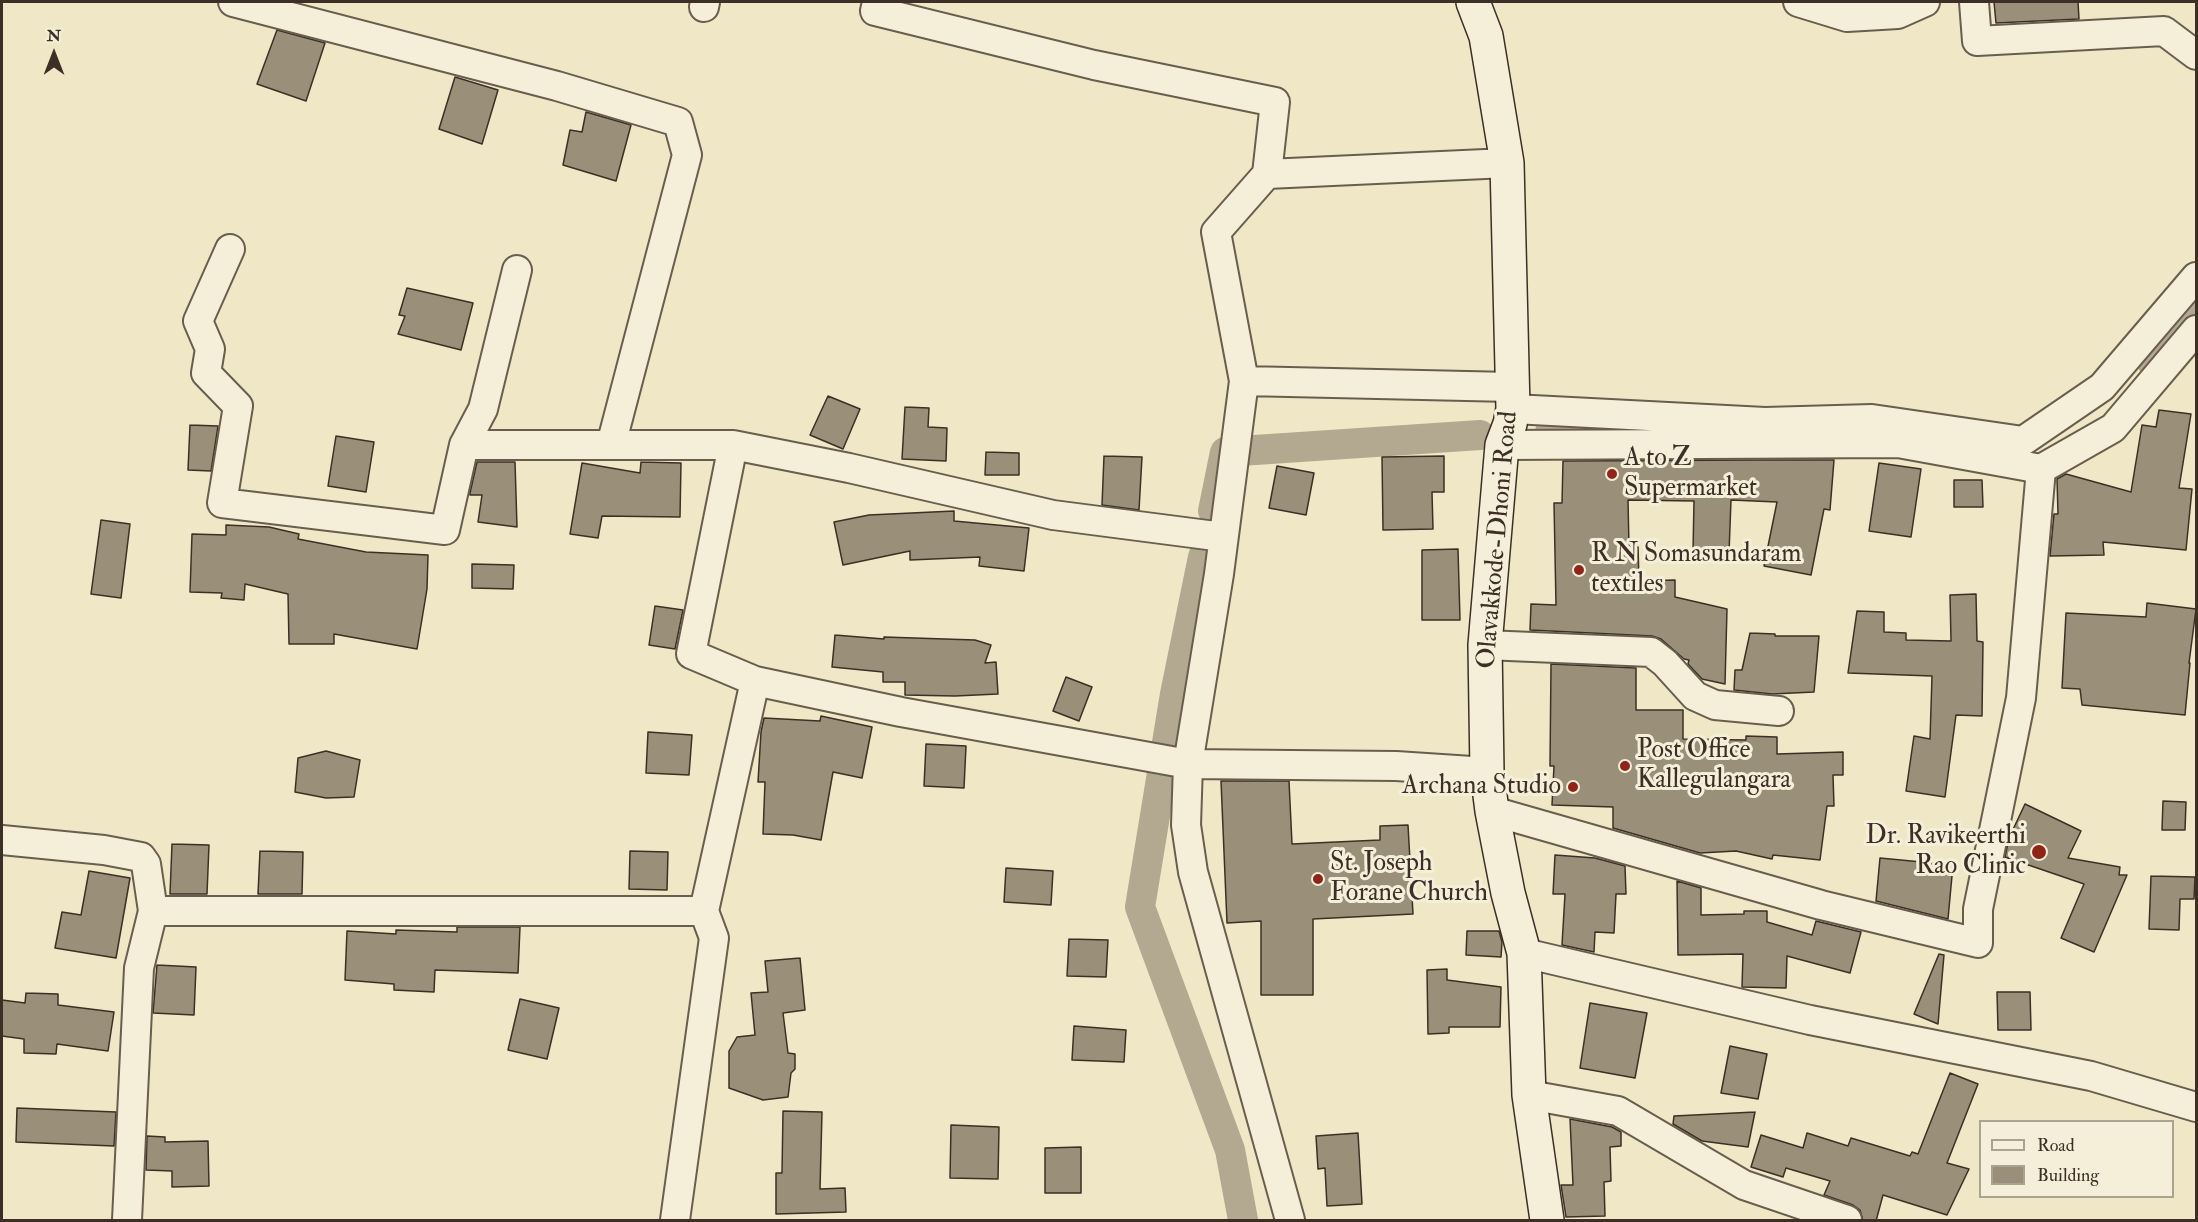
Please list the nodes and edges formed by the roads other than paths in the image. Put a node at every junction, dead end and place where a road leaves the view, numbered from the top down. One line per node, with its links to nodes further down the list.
1 (233, 2): 17 (street)
2 (877, 2): 9 (street)
3 (1473, 2): 8 (main road, Olavakkode-Dhoni Road)
4 (1798, 2): 5 (street)
5 (1926, 2)
6 (1974, 2): 7 (street)
7 (2196, 55)
8 (1508, 162): 9 (street); 15 (main road, Olavakkode-Dhoni Road)
9 (1267, 174): 14 (street)
10 (230, 249): 16 (street)
11 (518, 270): 16 (street)
12 (2196, 277): 15 (street)
13 (2196, 330): 20 (street)
14 (1244, 385): 15 (street); 21 (street)
15 (1512, 398): 19 (main road, Olavakkode-Dhoni Road)
16 (464, 445): 17 (street)
17 (611, 445): 18 (street)
18 (733, 445): 21 (street); 23 (street)
19 (1502, 445): 20 (street); 22 (main road, Olavakkode-Dhoni Road)
20 (2041, 469): 27 (street)
21 (1225, 525): 25 (street)
22 (1485, 645): 24 (street); 26 (main road, Olavakkode-Dhoni Road)
23 (755, 681): 25 (street); 30 (street)
24 (1779, 711)
25 (1188, 764): 26 (street); 36 (street)
26 (1486, 772): 27 (main road, Olavakkode-Dhoni Road)
27 (1492, 811): 31 (main road, Olavakkode-Dhoni Road)
28 (2, 840): 29 (street)
29 (153, 911): 30 (street); 34 (street)
30 (704, 911): 35 (street)
31 (1524, 953): 32 (main road, Olavakkode-Dhoni Road); 33 (street)
32 (1529, 1095): 37 (main road, Olavakkode-Dhoni Road); 38 (street)
33 (2196, 1107)
34 (127, 1221)
35 (675, 1221)
36 (1290, 1221)
37 (1547, 1221)
38 (1847, 1221)

